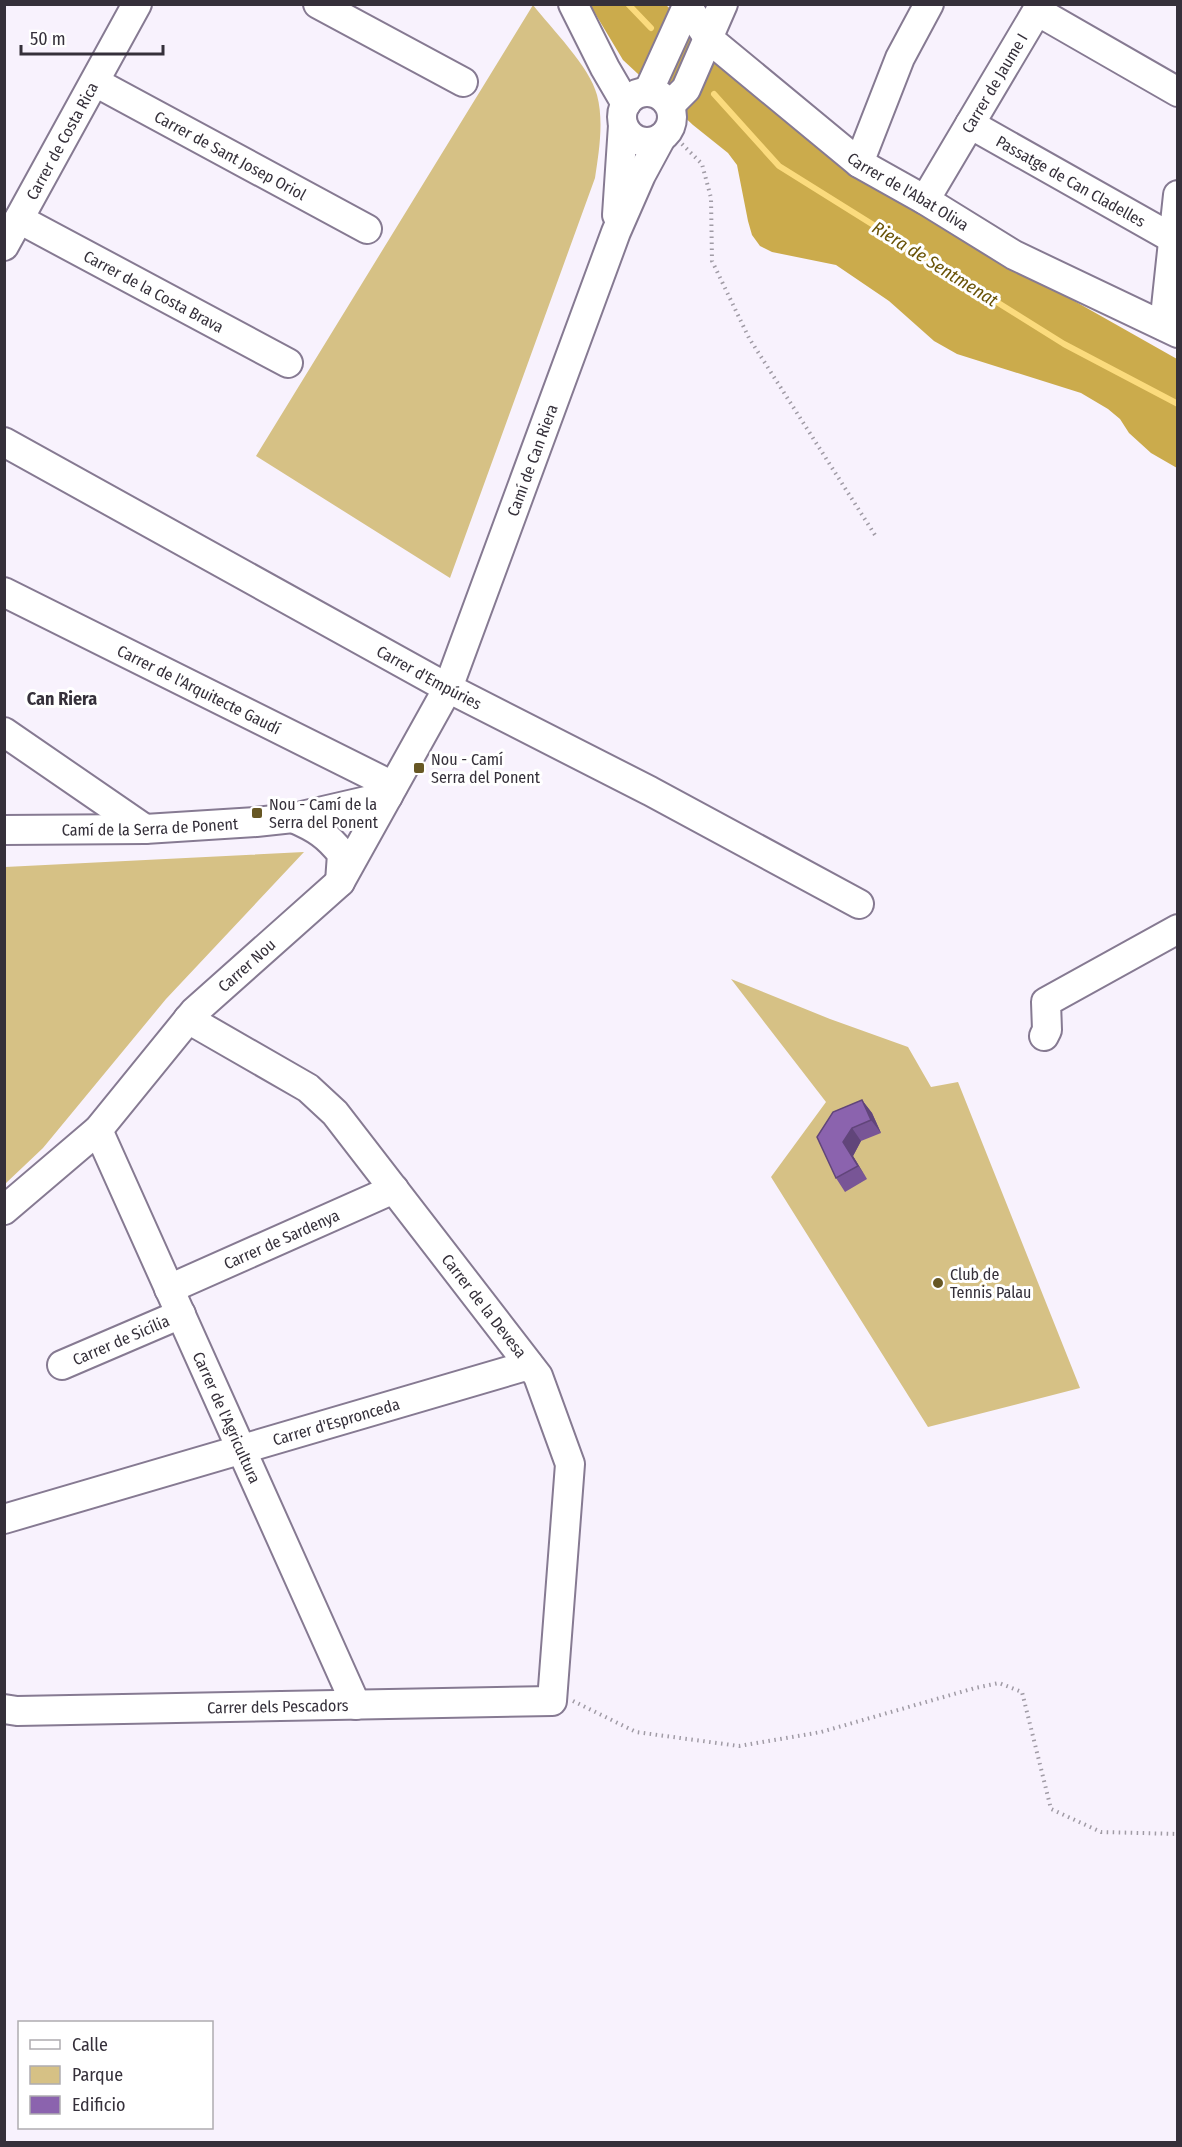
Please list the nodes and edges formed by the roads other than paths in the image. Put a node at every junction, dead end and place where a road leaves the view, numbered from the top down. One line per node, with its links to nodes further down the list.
1 (137, 4): 8 (street, Carrer de Costa Rica)
2 (318, 4): 9 (street)
3 (573, 4): 11 (street)
4 (723, 4): 7 (street, Camí de Can Riera)
5 (929, 4): 13 (street)
6 (687, 5): 7 (street, Carrer de l'Abat Oliva); 11 (street, Camí de Can Riera)
7 (709, 39): 11 (street, Camí de Can Riera); 13 (street, Carrer de l'Abat Oliva)
8 (95, 82): 16 (street, Carrer de Costa Rica); 17 (street, Carrer de Sant Josep Oriol)
9 (463, 82)
10 (1178, 92): 12 (street, Carrer de Jaume I)
11 (649, 116): 18 (street, Camí de Can Riera); 18 (street, Camí de Can Riera)
12 (970, 124): 15 (street, Carrer de Jaume I); 19 (street, Passatge de Can Cladelles)
13 (859, 163): 15 (street, Carrer de l'Abat Oliva)
14 (1178, 195): 19 (street)
15 (925, 200): 21 (street, Carrer de l'Abat Oliva)
16 (19, 219): 20 (street, Carrer de Costa Rica); 22 (street, Carrer de la Costa Brava)
17 (368, 229)
18 (616, 232): 25 (street, Camí de Can Riera)
19 (1172, 238): 21 (street)
20 (4, 246)
21 (1171, 330)
22 (288, 363)
23 (4, 442): 25 (street, Carrer d'Empúries)
24 (4, 592): 27 (street, Carrer de l'Arquitecte Gaudí)
25 (448, 688): 27 (street, Carrer Nou); 32 (street, Carrer d'Empúries)
26 (4, 732): 29 (street)
27 (390, 791): 28 (street, Camí de la Serra de Ponent); 31 (street, Carrer Nou)
28 (293, 818): 29 (street, Camí de la Serra de Ponent); 31 (street)
29 (145, 829): 30 (street, Camí de la Serra de Ponent)
30 (4, 830)
31 (340, 882): 34 (street, Carrer Nou)
32 (859, 904)
33 (1178, 929): 35 (street)
34 (188, 1019): 36 (street, Carrer Nou); 37 (street, Carrer de la Devesa)
35 (1044, 1036)
36 (98, 1130): 38 (street, Carrer Nou); 39 (street, Carrer de l'Agricultura)
37 (394, 1189): 39 (street, Carrer de Sardenya); 41 (street, Carrer de la Devesa)
38 (4, 1210)
39 (175, 1301): 40 (street, Carrer de Sicília); 42 (street, Carrer de l'Agricultura)
40 (62, 1365)
41 (529, 1365): 42 (street, Carrer d'Espronceda); 44 (street, Carrer de la Devesa)
42 (242, 1450): 43 (street, Carrer d'Espronceda); 45 (street, Carrer de l'Agricultura)
43 (4, 1519)
44 (553, 1698): 45 (street, Carrer dels Pescadors)
45 (356, 1705): 46 (street, Carrer dels Pescadors)
46 (4, 1709)

